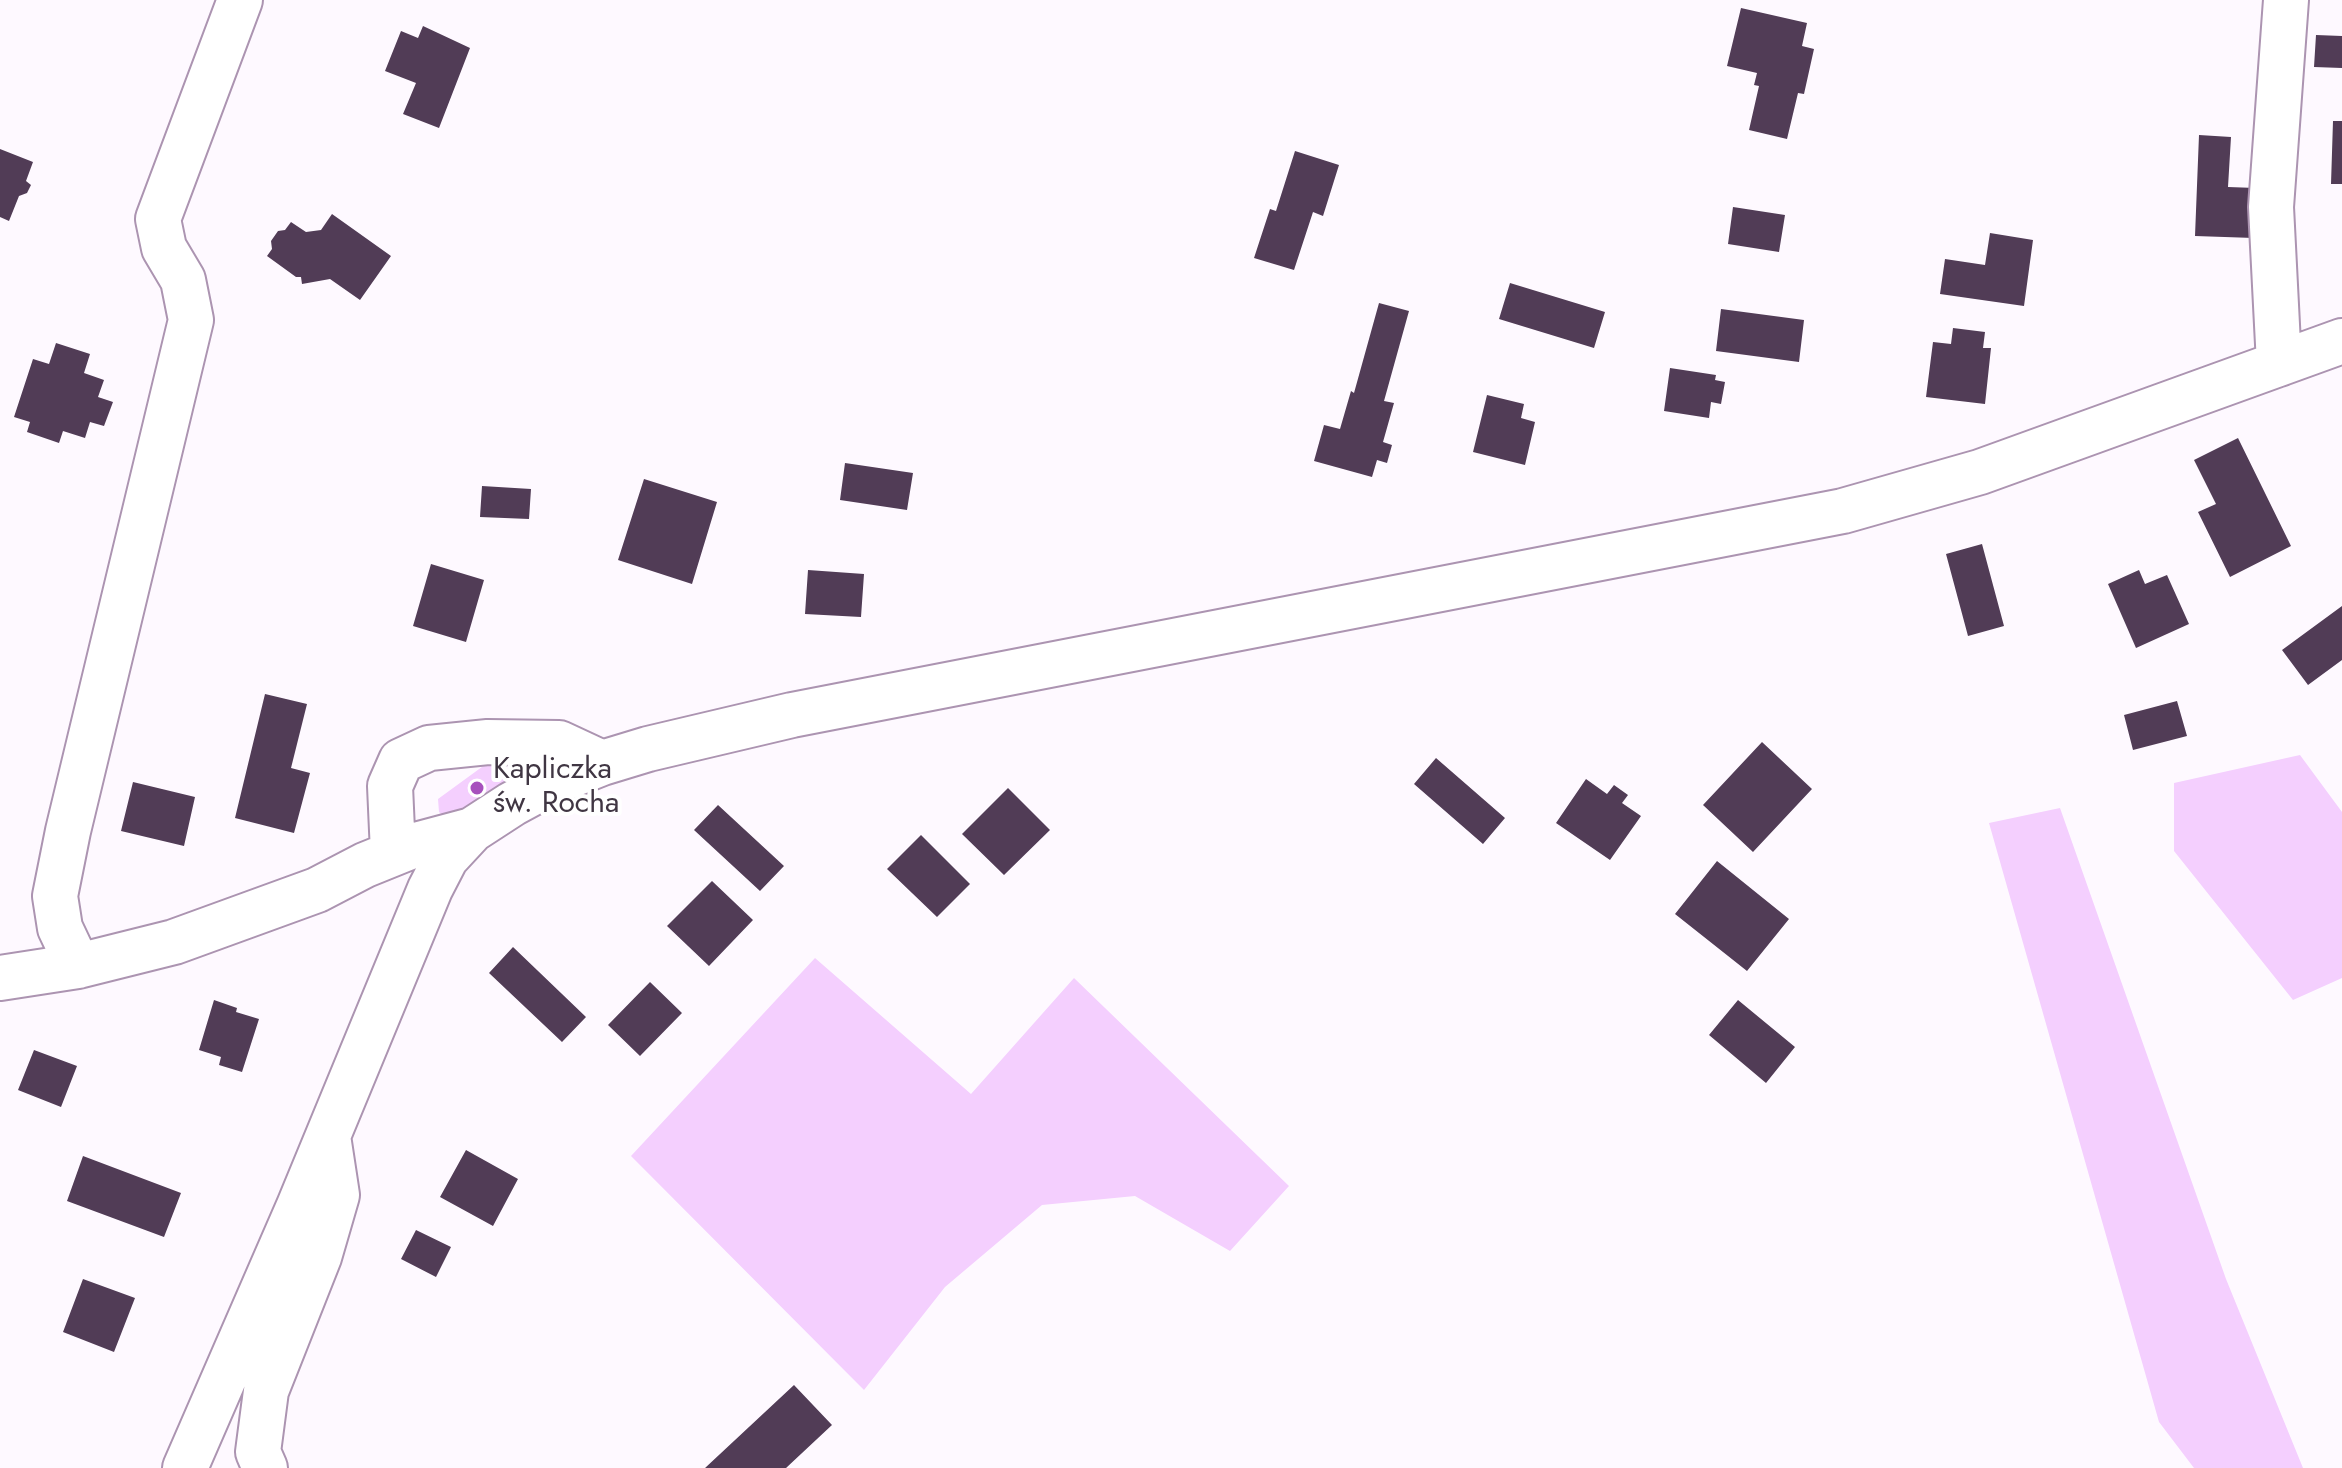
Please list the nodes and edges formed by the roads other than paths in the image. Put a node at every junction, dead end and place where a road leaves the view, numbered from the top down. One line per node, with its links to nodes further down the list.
1 (240, 0): 8 (street)
2 (2286, 0): 4 (street)
3 (2342, 341): 4 (street)
4 (2279, 364): 5 (street)
5 (602, 763): 6 (street); 7 (street)
6 (472, 830): 7 (street); 10 (street)
7 (393, 853): 8 (street)
8 (78, 966): 9 (street)
9 (0, 978)
10 (328, 1134): 11 (street); 12 (street)
11 (185, 1468)
12 (265, 1468)

